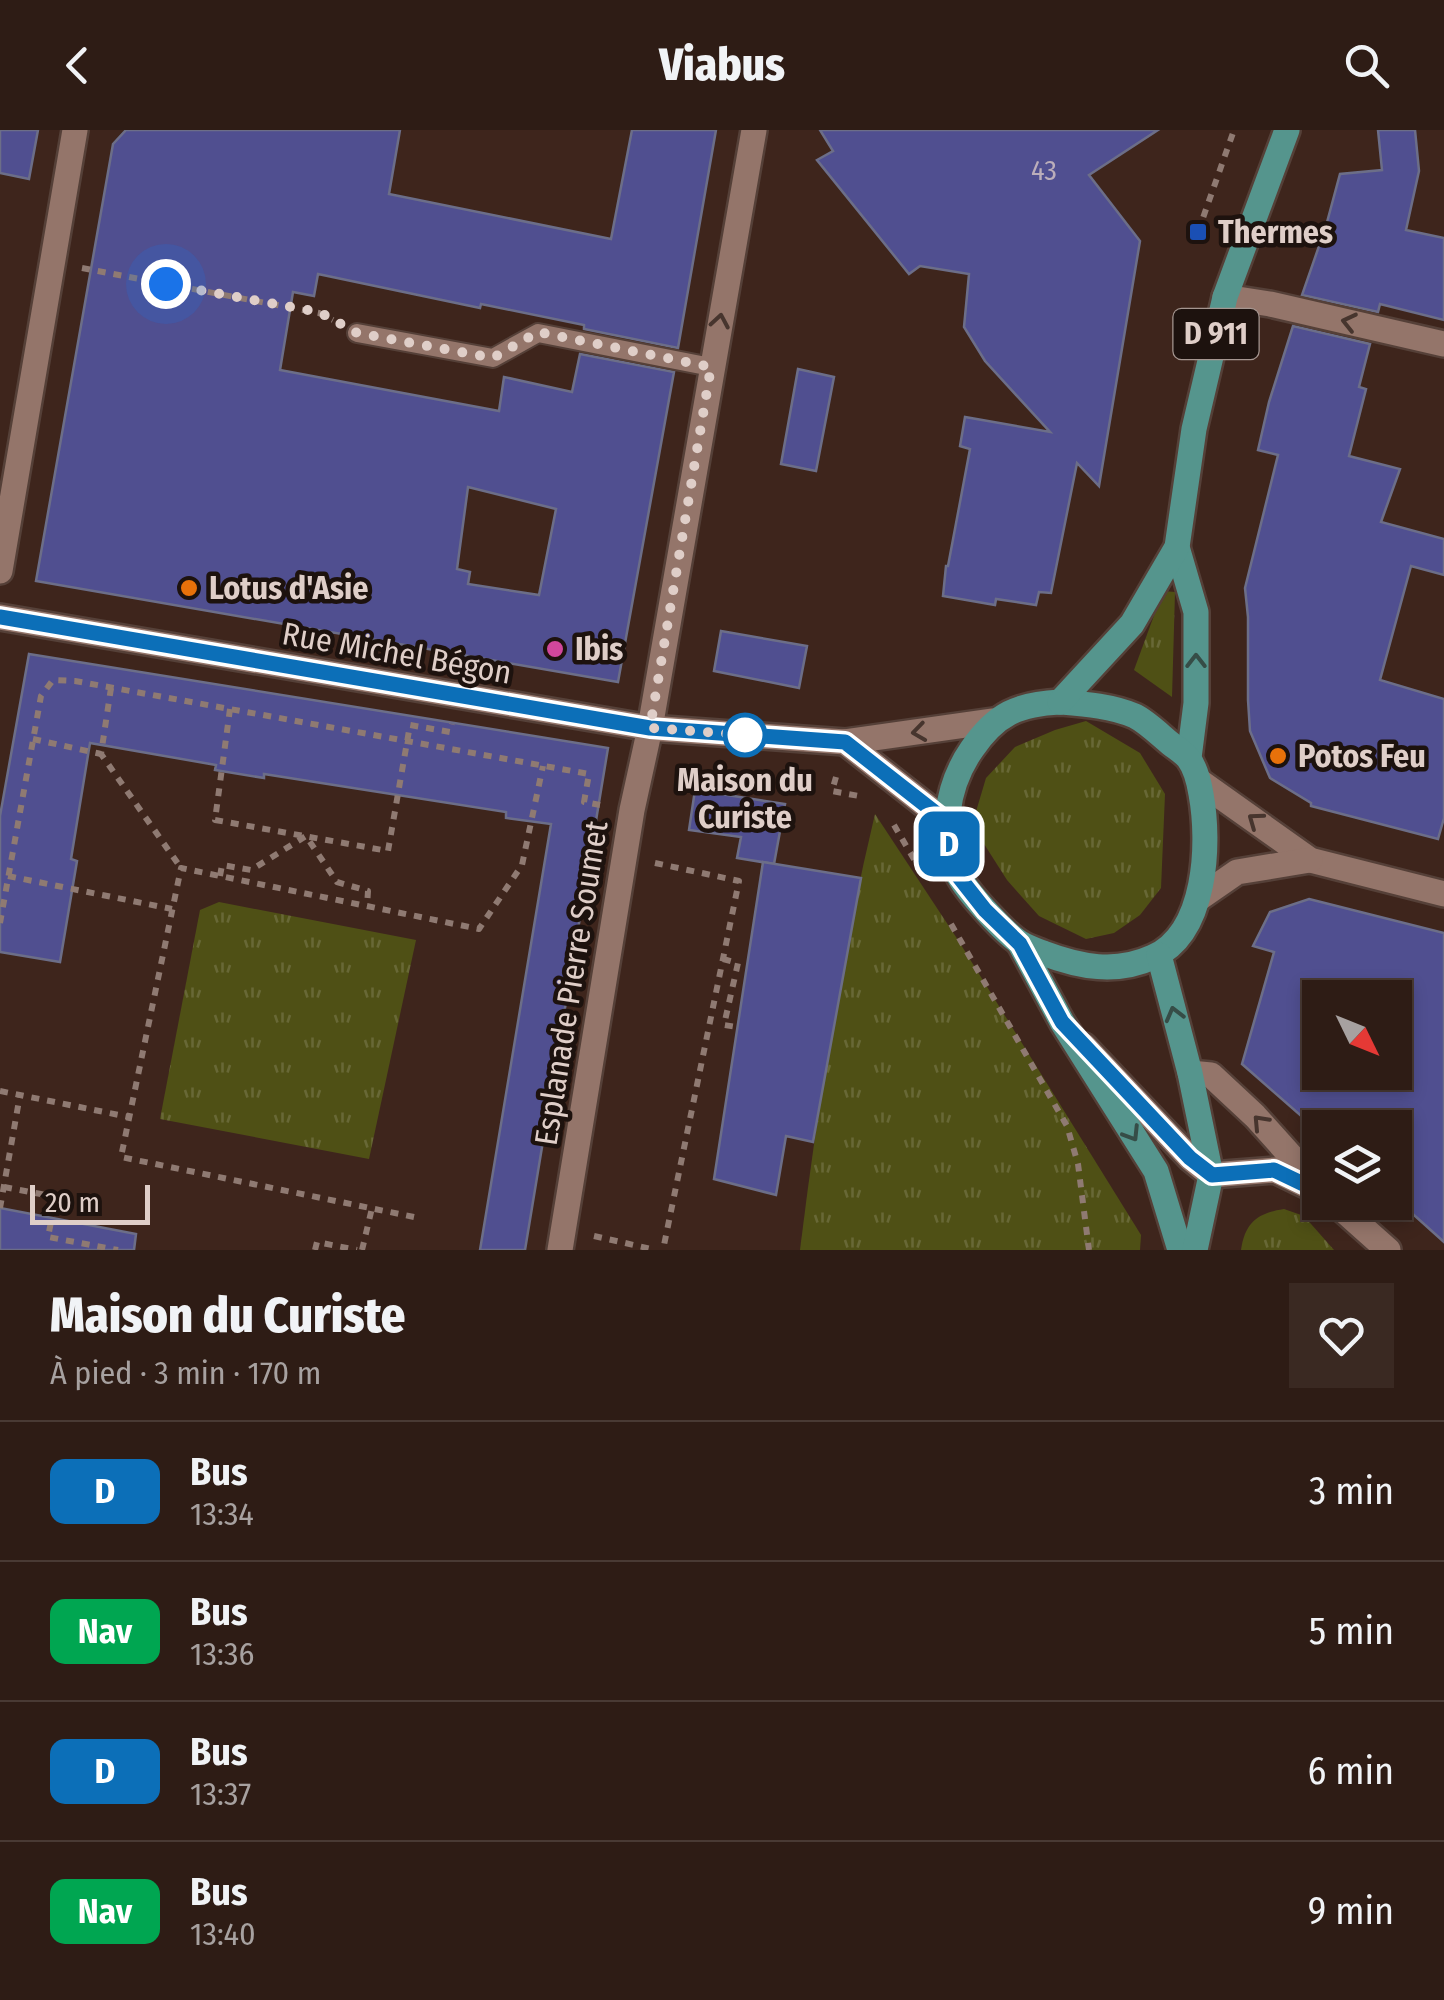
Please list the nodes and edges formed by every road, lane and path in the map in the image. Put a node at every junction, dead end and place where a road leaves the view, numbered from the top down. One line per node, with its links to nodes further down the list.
1 (75, 130): 6 (street)
2 (754, 130): 10 (street, Esplanade Pierre Soumet, one-way to 2)
3 (1234, 130): 5 (path)
4 (1287, 130): 7 (main road, D 911)
5 (1198, 232)
6 (52, 262): 8 (path); 12 (street)
7 (1225, 297): 9 (street, one-way to 7); 11 (main road, D 911)
8 (357, 333): 10 (lane)
9 (1444, 344)
10 (711, 367): 18 (street, Esplanade Pierre Soumet)
11 (1177, 547): 15 (main road, D 911); 25 (main road, D 911, one-way to 11)
12 (0, 571)
13 (0, 616): 18 (street, Rue Michel Bégon)
14 (110, 688): 16 (path); 20 (path); 23 (path)
15 (1060, 702): 17 (main road); 25 (main road)
16 (230, 710): 21 (path); 30 (path)
17 (993, 721): 22 (street, Rue Michel Bégon, one-way to 22); 29 (main road)
18 (650, 728): 22 (street, Rue Michel Bégon); 31 (street, Esplanade Pierre Soumet)
19 (450, 732): 21 (path)
20 (33, 739): 23 (path); 34 (path)
21 (408, 742): 24 (path); 30 (path)
22 (845, 742): 26 (path); 29 (street)
23 (101, 754): 33 (path)
24 (543, 766): 27 (path); 39 (path)
25 (1194, 770): 32 (street, one-way to 25); 38 (main road)
26 (872, 799)
27 (584, 802)
28 (888, 814): 36 (path)
29 (947, 822): 43 (main road)
30 (306, 836): 35 (path); 39 (path)
31 (624, 856): 45 (path); 62 (street, Esplanade Pierre Soumet)
32 (1310, 860): 37 (street); 38 (street)
33 (181, 868): 35 (path); 40 (path)
34 (8, 876): 40 (path); 42 (path)
35 (220, 876): 39 (path)
36 (925, 880)
37 (1444, 894)
38 (1198, 899): 44 (main road)
39 (366, 906)
40 (172, 908): 53 (path)
41 (944, 912): 67 (path)
42 (0, 922)
43 (1020, 944): 44 (main road); 47 (main road)
44 (1159, 955): 50 (main road, one-way to 44)
45 (723, 959): 46 (path); 48 (path)
46 (710, 1022): 48 (path); 66 (path)
47 (1062, 1022): 55 (street); 68 (main road, one-way to 68)
48 (724, 1024): 49 (path)
49 (737, 1027)
50 (1190, 1073): 54 (street, one-way to 50); 55 (main road)
51 (0, 1091): 52 (path)
52 (20, 1095): 53 (path); 57 (path)
53 (129, 1117): 59 (path)
54 (1302, 1170)
55 (1212, 1175): 56 (street); 69 (main road)
56 (1302, 1182)
57 (4, 1188): 58 (path); 63 (path)
58 (0, 1208)
59 (372, 1208): 60 (path); 65 (path)
60 (414, 1217)
61 (1354, 1220): 70 (street)
62 (562, 1240): 66 (path)
63 (118, 1250)
64 (315, 1250): 65 (path)
65 (359, 1250)
66 (659, 1250)
67 (1089, 1250)
68 (1180, 1250)
69 (1195, 1250)
70 (1388, 1250)

